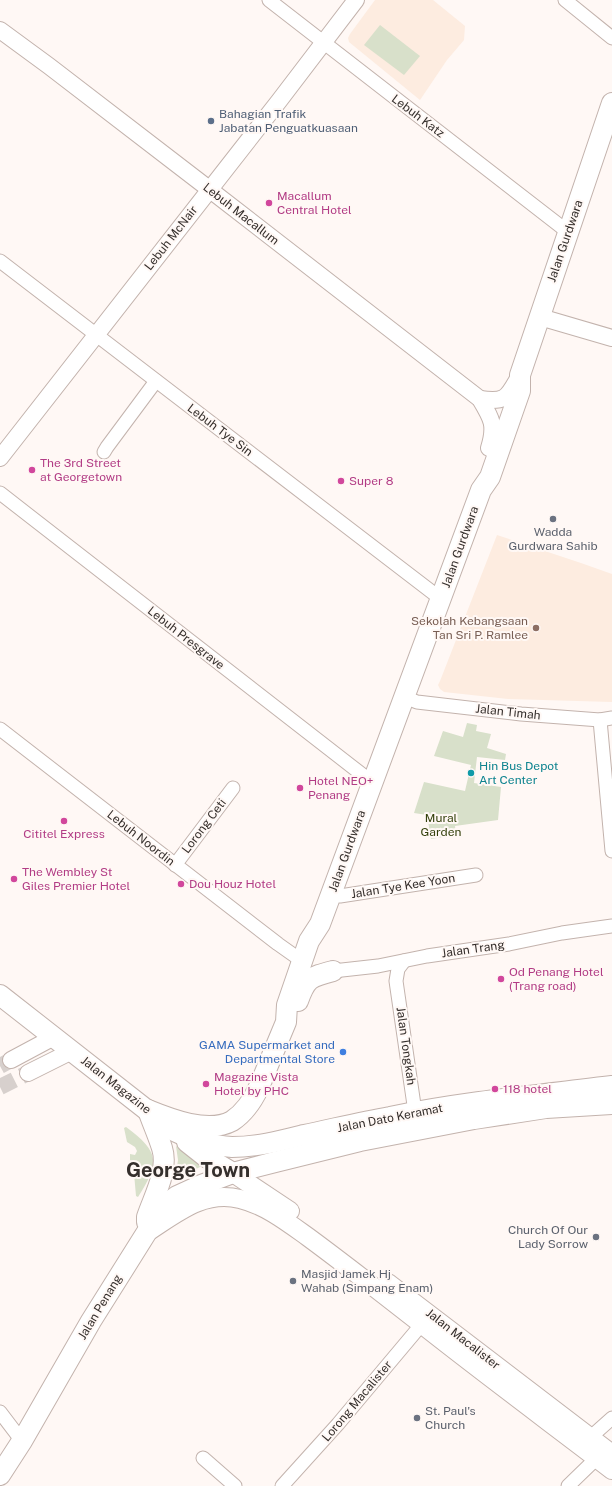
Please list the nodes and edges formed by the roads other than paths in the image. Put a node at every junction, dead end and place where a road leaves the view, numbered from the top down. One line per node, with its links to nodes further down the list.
1 (269, 0): 6 (street, Lebuh Katz)
2 (356, 0): 6 (street, Lebuh McNair)
3 (565, 0): 5 (street)
4 (0, 30): 8 (street, Lebuh Macallum)
5 (612, 38)
6 (324, 43): 8 (street, Lebuh McNair); 9 (street, Lebuh Katz)
7 (612, 104): 9 (main road, Jalan Gurdwara)
8 (209, 189): 12 (street, Lebuh McNair); 16 (street, Lebuh Macallum)
9 (568, 232): 11 (main road, Jalan Gurdwara)
10 (0, 261): 12 (street, Lebuh Tye Sin)
11 (540, 317): 13 (street); 14 (main road, Jalan Gurdwara)
12 (96, 335): 15 (street, Lebuh Tye Sin); 19 (street, Lebuh McNair)
13 (612, 338)
14 (520, 374): 16 (street); 20 (main road, Jalan Gurdwara)
15 (156, 381): 18 (street); 22 (street, Lebuh Tye Sin)
16 (480, 399): 17 (street, Lebuh Macallum)
17 (489, 448): 20 (main road, Jalan Gurdwara)
18 (104, 452)
19 (0, 458)
20 (481, 490): 22 (main road, Jalan Gurdwara)
21 (0, 493): 26 (street, Lebuh Presgrave)
22 (441, 599): 23 (main road, Jalan Gurdwara)
23 (404, 696): 24 (street, Jalan Timah); 26 (main road, Jalan Gurdwara)
24 (606, 719): 28 (street)
25 (0, 730): 29 (street, Lebuh Noordin)
26 (373, 782): 31 (main road, Jalan Gurdwara)
27 (233, 788): 29 (street, Lorong Ceti)
28 (612, 851)
29 (175, 865): 34 (street, Lebuh Noordin)
30 (476, 875): 31 (street, Jalan Tye Kee Yoon)
31 (331, 895): 32 (main road, Jalan Gurdwara)
32 (320, 924): 34 (main road, Jalan Gurdwara); 37 (main road)
33 (612, 926): 35 (street, Jalan Trang)
34 (302, 961): 40 (main road, Jalan Gurdwara)
35 (404, 961): 36 (street, Jalan Trang); 38 (street, Jalan Tongkah)
36 (378, 966): 37 (street, Jalan Trang); 38 (street)
37 (333, 971): 40 (main road)
38 (396, 981): 48 (street, Jalan Tongkah)
39 (0, 995): 41 (main road, Jalan Magazine)
40 (286, 1022): 47 (main road, Jalan Gurdwara)
41 (54, 1037): 42 (main road, Jalan Magazine); 43 (street)
42 (72, 1051): 44 (street); 47 (main road, Jalan Magazine)
43 (11, 1060)
44 (28, 1073)
45 (612, 1086): 48 (main road, Jalan Dato Keramat)
46 (612, 1104): 50 (main road, Jalan Dato Keramat)
47 (148, 1110): 49 (main road, Jalan Magazine); 51 (main road)
48 (415, 1112): 49 (main road, Jalan Dato Keramat)
49 (172, 1130): 50 (main road, Jalan Magazine)
50 (233, 1173): 51 (main road, Jalan Penang); 52 (main road, Jalan Macalister)
51 (146, 1233): 52 (main road, Jalan Macalister); 55 (main road, Jalan Penang)
52 (426, 1319): 56 (main road, Jalan Macalister); 62 (street, Lorong Macalister)
53 (0, 1412): 55 (street)
54 (612, 1418): 56 (street)
55 (22, 1441): 60 (main road, Jalan Penang)
56 (586, 1441): 57 (main road, Jalan Macalister)
57 (605, 1454): 59 (main road, Jalan Macalister); 63 (street)
58 (203, 1458): 61 (street)
59 (612, 1470)
60 (0, 1475)
61 (235, 1486)
62 (282, 1486)
63 (568, 1486)

